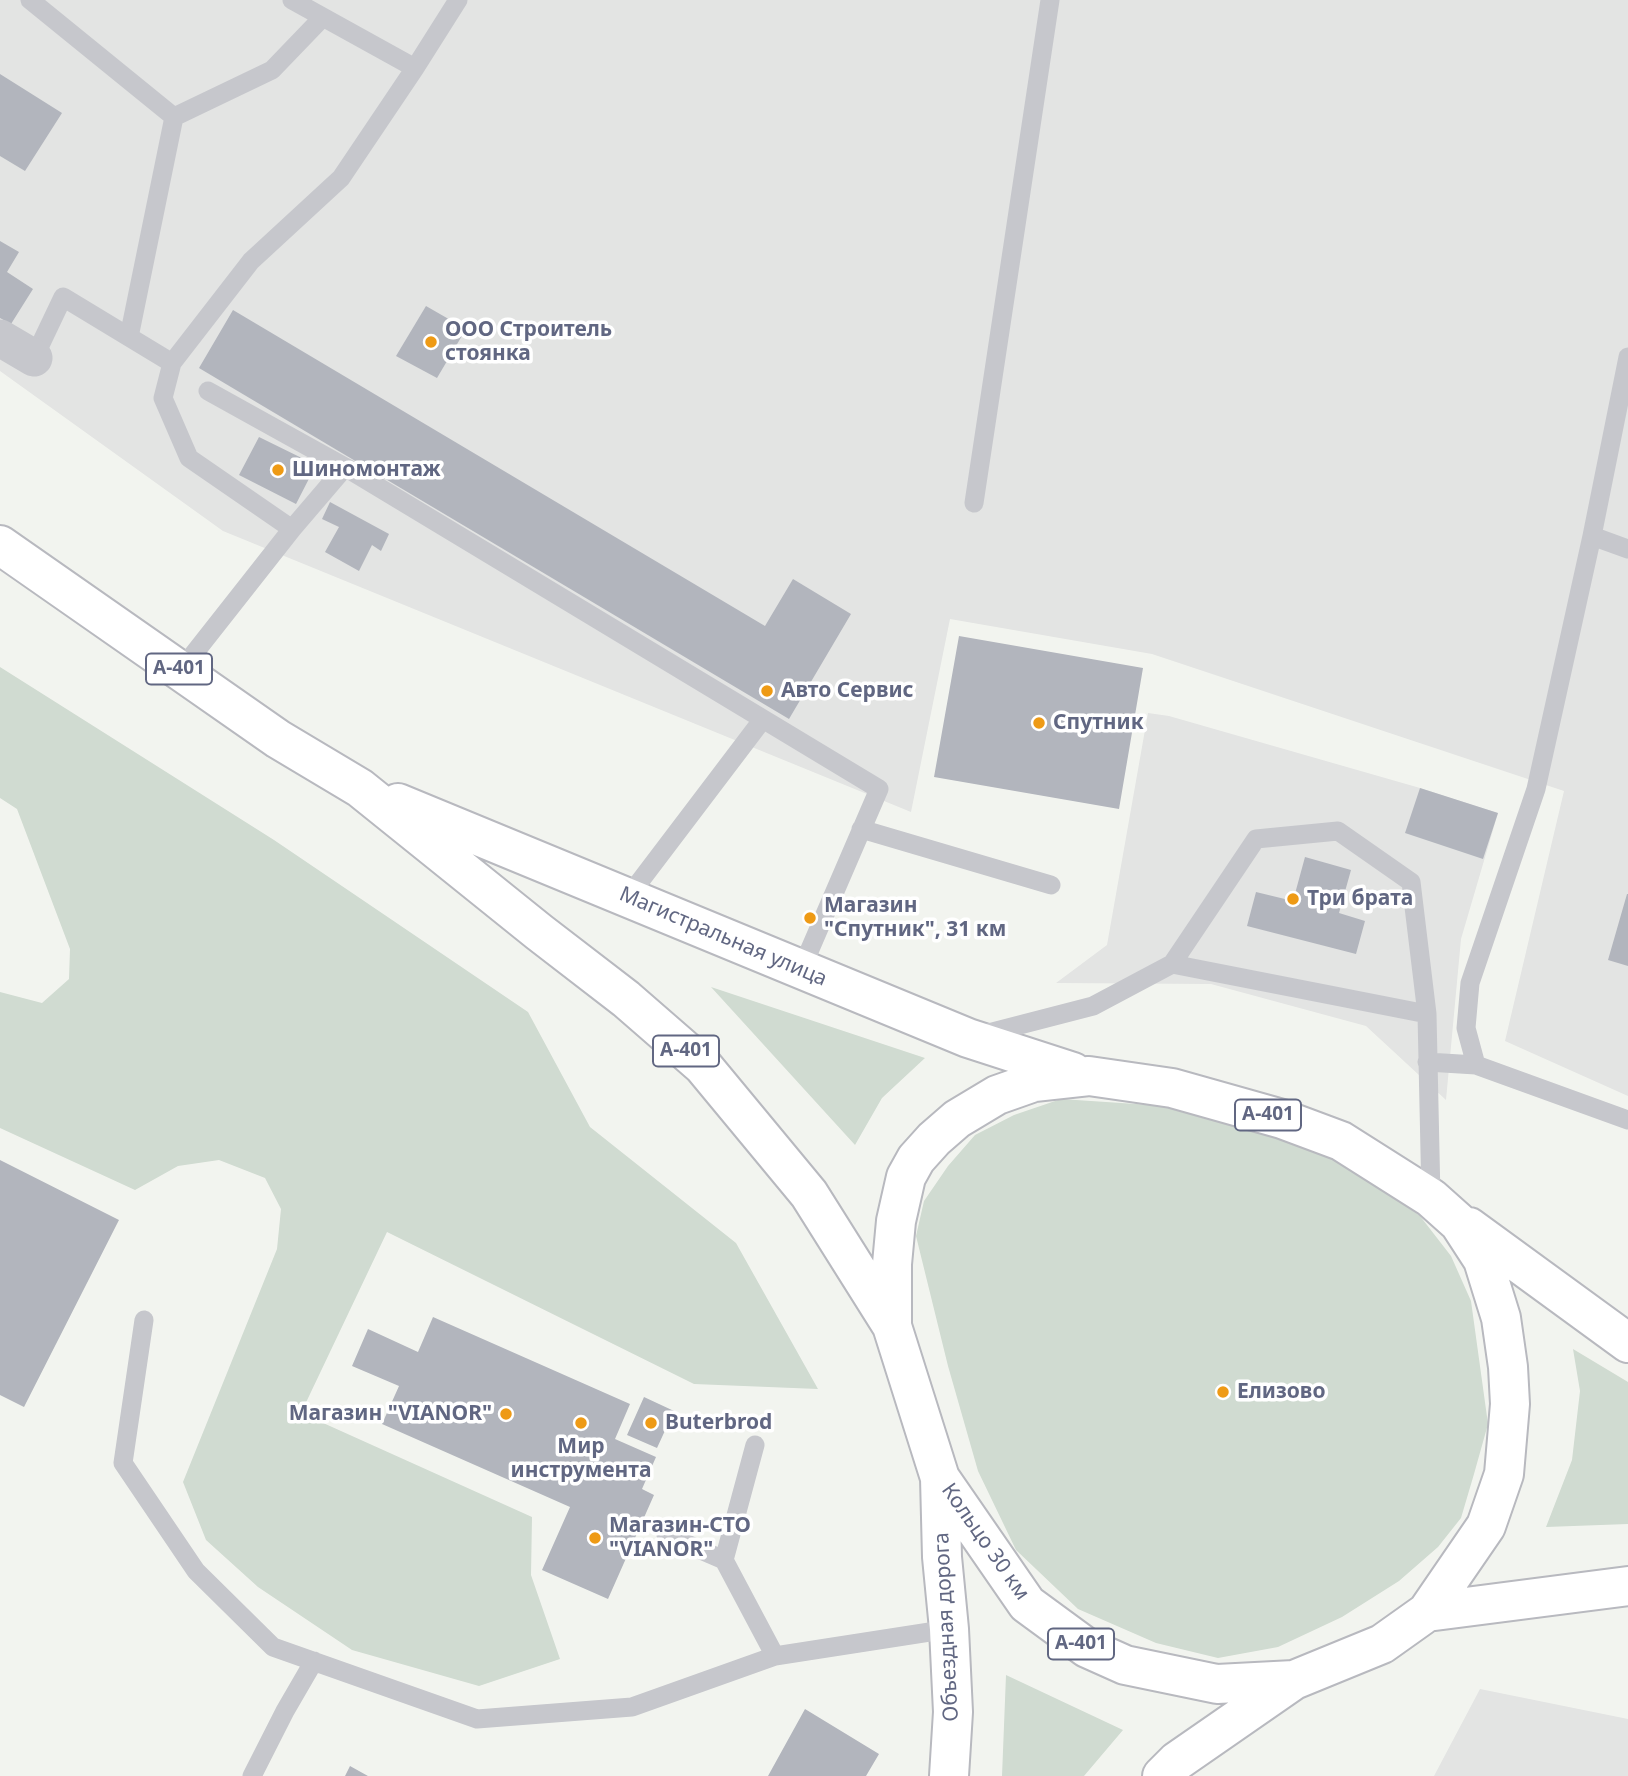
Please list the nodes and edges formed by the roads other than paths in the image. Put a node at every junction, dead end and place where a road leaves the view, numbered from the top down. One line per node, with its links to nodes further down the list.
1 (30, 0): 7 (lane)
2 (292, 0): 5 (lane)
3 (458, 0): 6 (lane)
4 (1050, 0): 15 (lane)
5 (323, 17): 6 (lane); 7 (lane)
6 (415, 68): 12 (lane)
7 (174, 117): 8 (lane)
8 (130, 337): 10 (lane); 12 (lane)
9 (0, 338): 10 (street)
10 (34, 358)
11 (1628, 358): 17 (lane)
12 (172, 363): 16 (lane)
13 (208, 391): 14 (lane)
14 (345, 467): 16 (lane); 21 (lane)
15 (974, 503)
16 (292, 529): 20 (lane)
17 (1592, 536): 19 (lane); 31 (lane)
18 (0, 545): 20 (main road, Магистральная улица / А-401)
19 (1628, 549)
20 (181, 670): 22 (main road, Магистральная улица / А-401)
21 (763, 719): 23 (lane); 25 (lane)
22 (360, 788): 25 (main road, Магистральная улица / А-401); 36 (main road, Магистральная улица / А-401)
23 (861, 829): 24 (lane); 27 (lane)
24 (1051, 885)
25 (628, 897): 27 (main road, Магистральная улица / А-401)
26 (1172, 964): 28 (lane); 28 (lane); 29 (lane)
27 (801, 971): 29 (main road, Магистральная улица / А-401)
28 (1427, 1014): 30 (lane)
29 (968, 1038): 32 (main road, Магистральная улица / А-401)
30 (1427, 1062): 31 (lane); 34 (lane)
31 (1476, 1065): 33 (lane)
32 (1088, 1076): 34 (main road, Кольцо 30 км / А-401); 36 (main road, Кольцо 30 км / А-401)
33 (1628, 1120)
34 (1431, 1198): 37 (main road); 43 (main road, Кольцо 30 км / А-401)
35 (144, 1320): 46 (lane)
36 (892, 1326): 39 (main road, Кольцо 30 км / А-401)
37 (1628, 1343)
38 (755, 1445): 41 (lane)
39 (940, 1478): 44 (main road, Объездная дорога / А-401); 47 (main road, Кольцо 30 км / А-401)
40 (666, 1535): 41 (lane)
41 (724, 1560): 45 (lane)
42 (1628, 1586): 43 (main road)
43 (1427, 1612): 47 (main road, Кольцо 30 км / А-401)
44 (949, 1629): 45 (lane); 49 (main road, Объездная дорога / А-401)
45 (775, 1656): 46 (lane)
46 (314, 1661): 48 (lane)
47 (1294, 1680): 50 (main road, А-401)
48 (252, 1776)
49 (949, 1776)
50 (1162, 1776)

